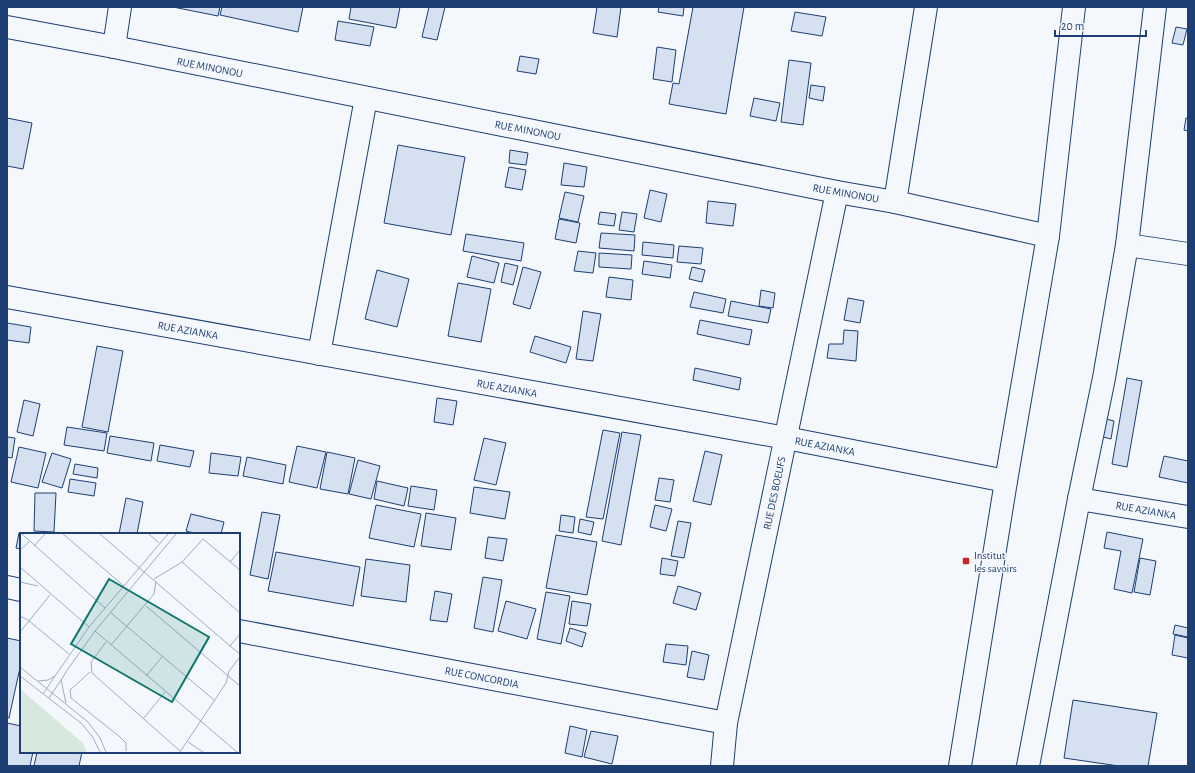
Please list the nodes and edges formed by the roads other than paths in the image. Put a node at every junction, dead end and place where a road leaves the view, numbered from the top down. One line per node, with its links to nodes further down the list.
1 (120, 7): 6 (street)
2 (926, 7): 9 (street)
3 (1074, 7): 10 (street)
4 (1155, 7): 11 (street)
5 (7, 28): 6 (street, RUE MINONOU)
6 (114, 47): 7 (street, RUE MINONOU)
7 (366, 98): 8 (street, RUE MINONOU); 14 (street)
8 (837, 192): 9 (street, RUE MINONOU); 15 (street, RUE DES BOEUFS)
9 (895, 202): 10 (street, RUE MINONOU)
10 (1048, 236): 16 (street)
11 (1127, 245): 12 (street); 17 (street)
12 (1188, 254)
13 (7, 297): 14 (street, RUE AZIANKA)
14 (319, 354): 15 (street, RUE AZIANKA)
15 (786, 438): 16 (street, RUE AZIANKA); 22 (street, RUE DES BOEUFS)
16 (1006, 481): 24 (street)
17 (1079, 499): 18 (street, RUE AZIANKA); 25 (street)
18 (1188, 517)
19 (7, 587): 20 (street)
20 (20, 590)
21 (240, 631): 22 (street, RUE CONCORDIA)
22 (726, 723): 23 (street, RUE DES BOEUFS)
23 (722, 766)
24 (960, 766)
25 (1028, 766)

